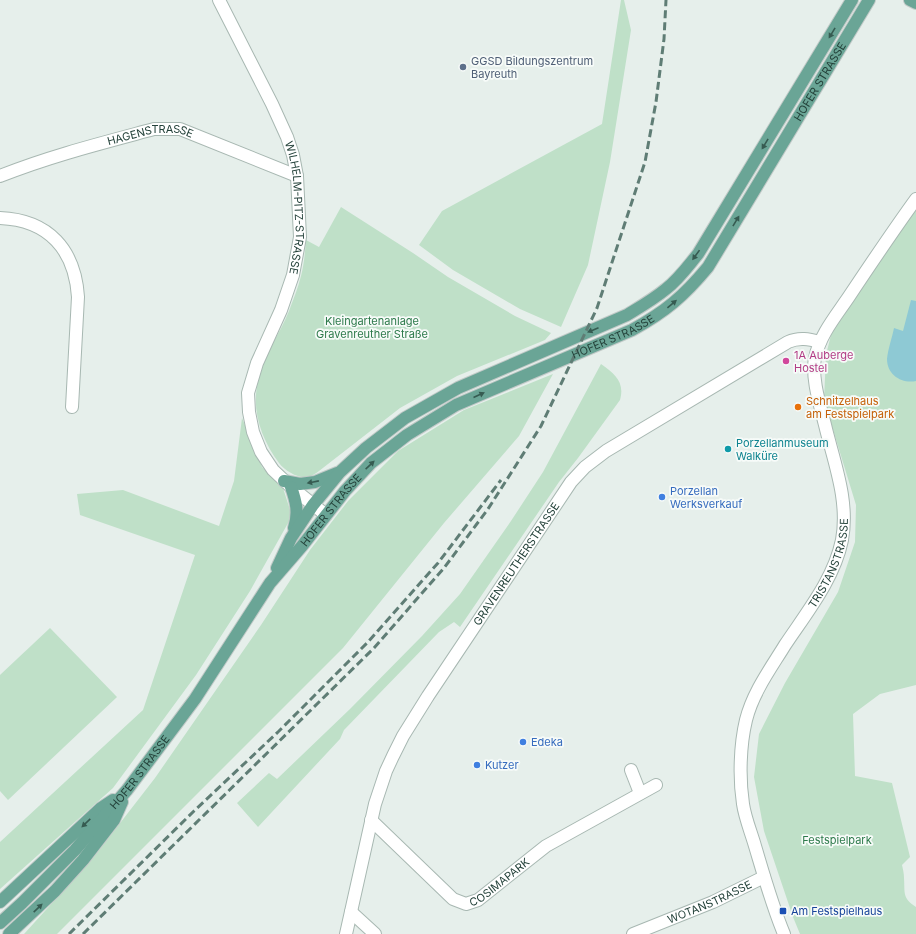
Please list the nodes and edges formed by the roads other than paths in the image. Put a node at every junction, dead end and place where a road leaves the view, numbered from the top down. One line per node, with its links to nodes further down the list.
1 (219, 0): 7 (street, WILHELM-PITZ-STRASSE)
2 (852, 0): 12 (main road, HOFER STRASSE, one-way to 12)
3 (910, 0): 5 (main road)
4 (869, 2): 15 (main road, HOFER STRASSE, one-way to 4)
5 (916, 2)
6 (0, 176): 7 (street, HAGENSTRASSE)
7 (297, 176): 13 (street, WILHELM-PITZ-STRASSE)
8 (916, 199): 10 (street, TRISTANSTRASSE)
9 (0, 218): 11 (street)
10 (820, 342): 22 (street, GRAVENREUTHERSTRASSE); 23 (street, TRISTANSTRASSE)
11 (72, 407)
12 (340, 472): 13 (main road, one-way to 13); 14 (main road, HOFER STRASSE)
13 (287, 484): 14 (street, WILHELM-PITZ-STRASSE); 16 (main road)
14 (313, 505): 15 (street, WILHELM-PITZ-STRASSE); 16 (main road, HOFER STRASSE)
15 (326, 515): 17 (main road, HOFER STRASSE)
16 (291, 538): 17 (main road, HOFER STRASSE)
17 (270, 583): 20 (main road, HOFER STRASSE)
18 (631, 770): 21 (street)
19 (656, 785): 21 (street, COSIMAPARK)
20 (127, 790): 24 (main road, one-way to 24); 26 (main road, HOFER STRASSE); 27 (main road, one-way to 20)
21 (640, 793): 22 (street, COSIMAPARK)
22 (371, 820): 25 (street, GRAVENREUTHERSTRASSE)
23 (764, 877): 30 (street, WOTANSTRASSE); 31 (street, TRISTANSTRASSE)
24 (0, 902)
25 (351, 912): 28 (street, GRAVENREUTHERSTRASSE); 29 (street)
26 (0, 923)
27 (9, 934)
28 (346, 934)
29 (375, 934)
30 (633, 934)
31 (784, 934)

